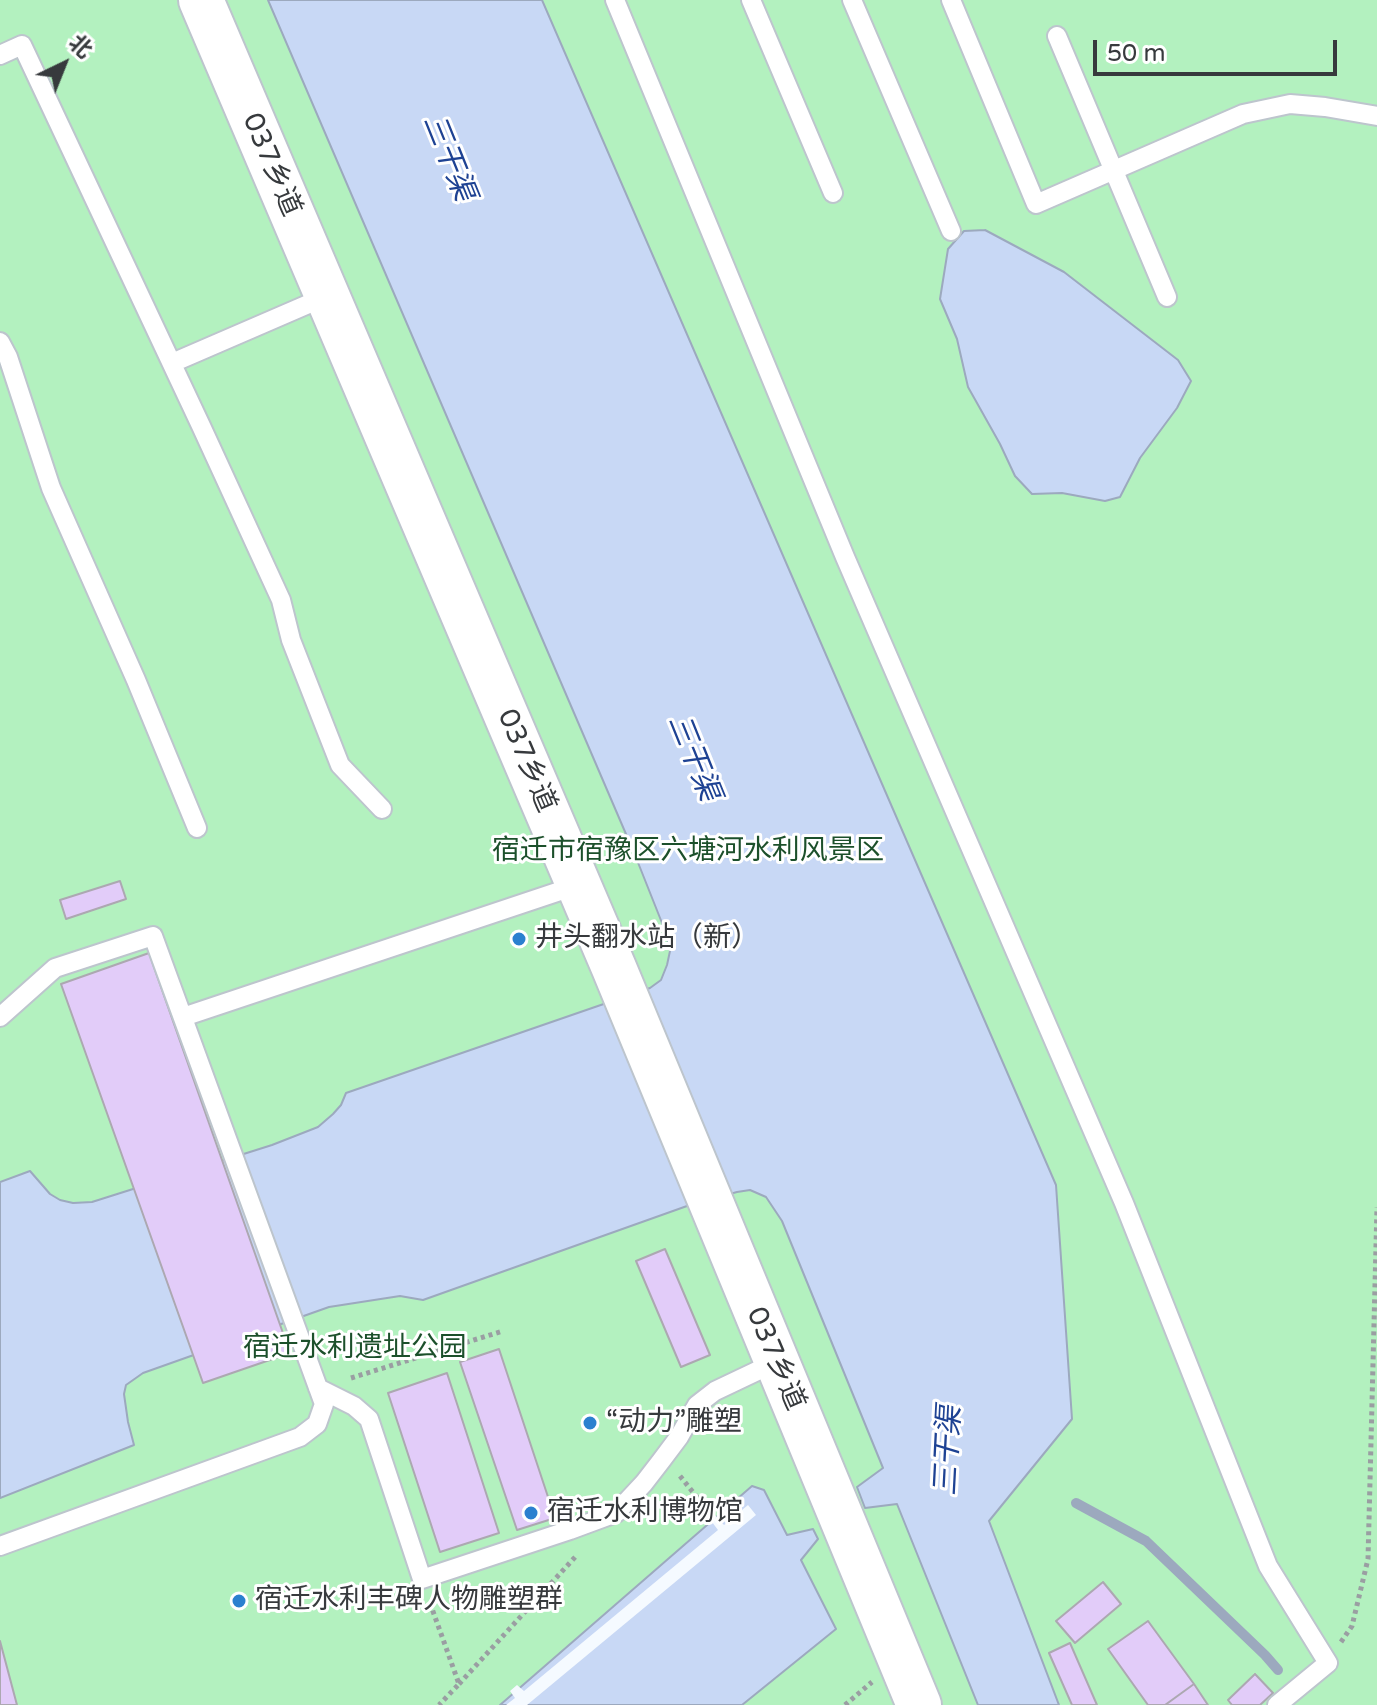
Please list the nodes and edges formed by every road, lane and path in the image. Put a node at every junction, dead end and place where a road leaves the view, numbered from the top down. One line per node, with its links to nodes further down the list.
1 (201, 0): 12 (street, 037乡道)
2 (615, 0): 30 (lane)
3 (751, 0): 10 (lane)
4 (852, 0): 11 (lane)
5 (951, 0): 9 (lane)
6 (1057, 36): 9 (lane)
7 (0, 55): 15 (lane)
8 (1377, 116): 9 (lane)
9 (1114, 171): 13 (lane)
10 (833, 193)
11 (951, 231)
12 (327, 296): 15 (lane); 18 (street, 037乡道)
13 (1167, 297)
14 (0, 342): 17 (lane)
15 (172, 363): 16 (lane)
16 (382, 809)
17 (197, 828)
18 (578, 885): 20 (lane); 23 (street, 037乡道)
19 (0, 1017): 20 (lane)
20 (183, 1017): 24 (lane)
21 (1377, 1207): 30 (path)
22 (503, 1331): 24 (path)
23 (776, 1362): 25 (lane); 33 (street, 037乡道)
24 (318, 1388): 28 (lane); 29 (lane)
25 (665, 1456): 26 (path); 27 (lane)
26 (704, 1506)
27 (616, 1513): 29 (lane); 31 (path)
28 (0, 1546)
29 (422, 1579): 31 (path)
30 (1328, 1663): 34 (lane)
31 (459, 1684): 32 (path)
32 (439, 1705)
33 (919, 1705)
34 (1277, 1705)

